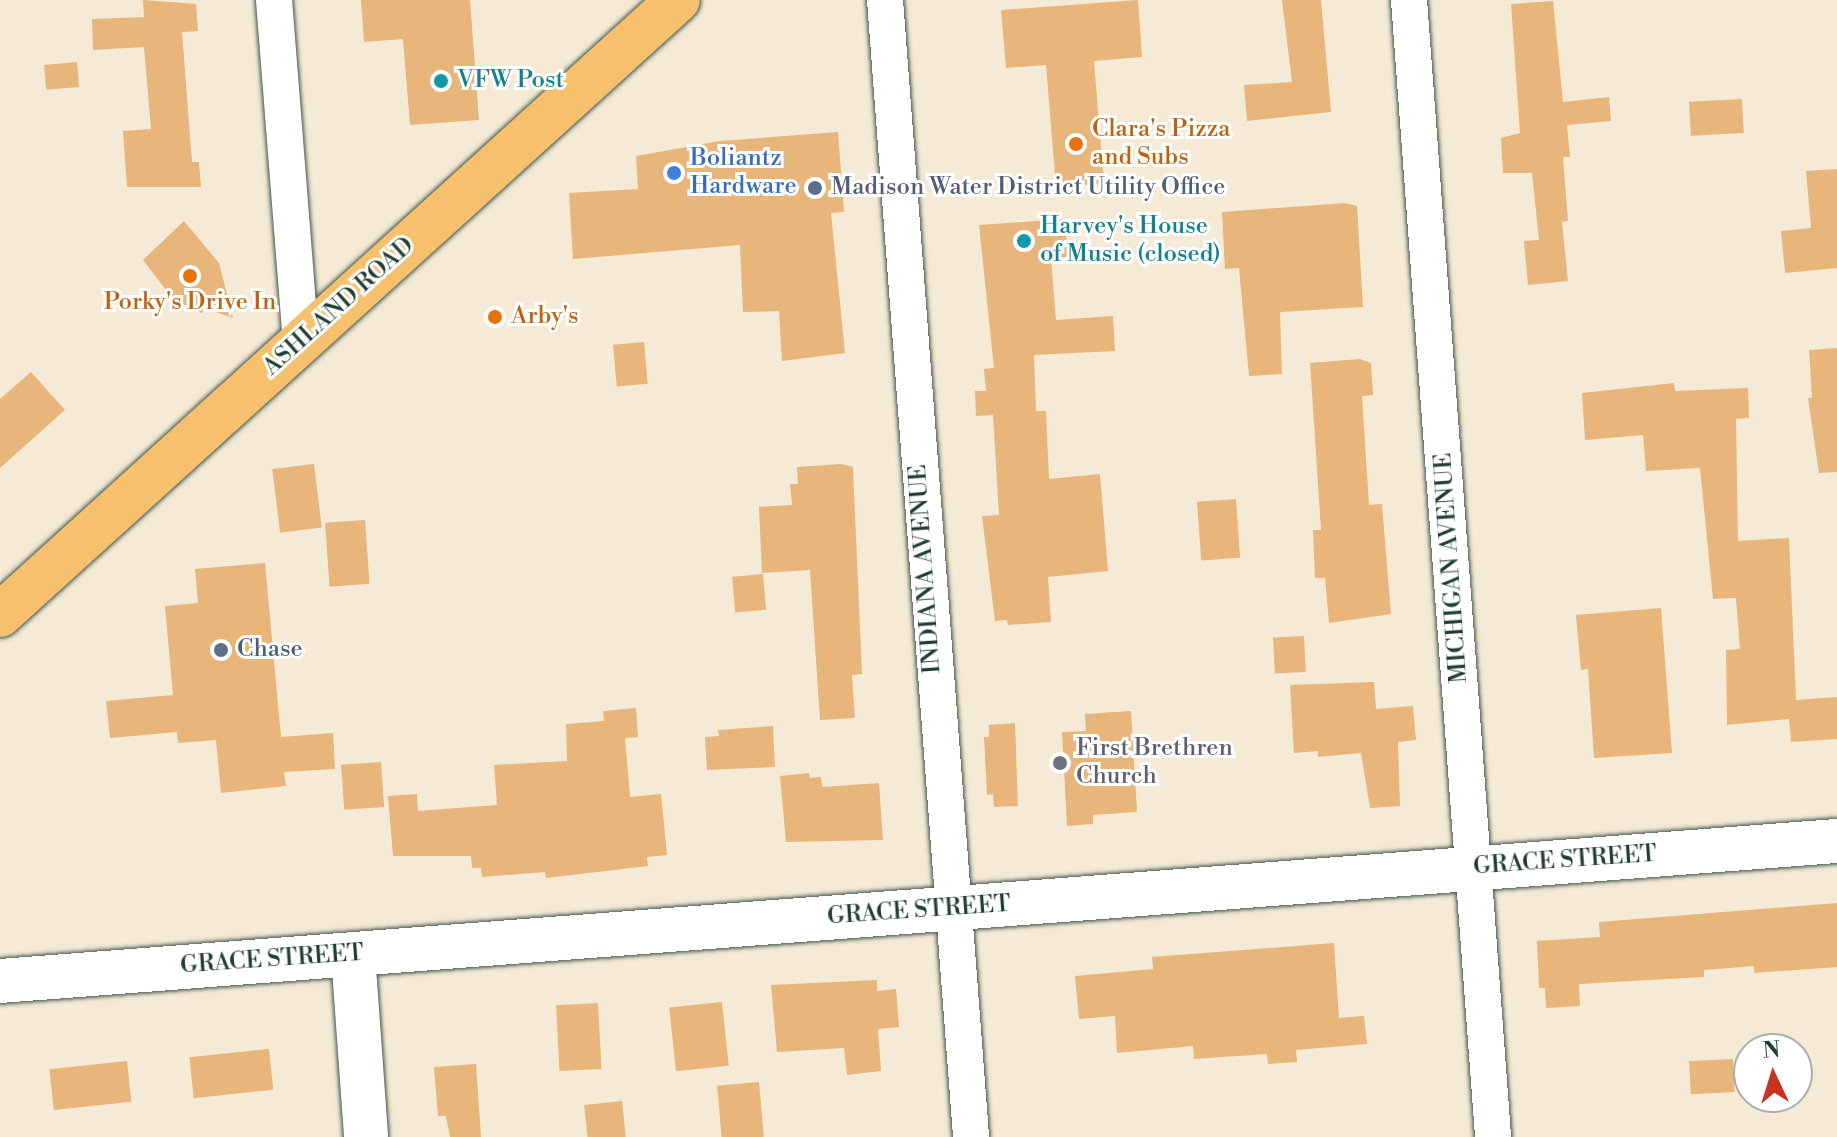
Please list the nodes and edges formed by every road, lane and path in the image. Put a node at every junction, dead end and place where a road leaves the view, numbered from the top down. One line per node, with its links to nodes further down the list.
1 (274, 0): 5 (street)
2 (678, 0): 5 (main road, ASHLAND ROAD)
3 (885, 0): 9 (street, INDIANA AVENUE)
4 (1409, 0): 8 (street, MICHIGAN AVENUE)
5 (301, 342): 6 (main road, ASHLAND ROAD)
6 (0, 615)
7 (1837, 841): 8 (street, GRACE STREET)
8 (1474, 868): 9 (street, GRACE STREET); 14 (street, MICHIGAN AVENUE)
9 (951, 909): 10 (street, GRACE STREET); 13 (street, INDIANA AVENUE)
10 (353, 954): 11 (street, GRACE STREET); 12 (street)
11 (0, 981)
12 (366, 1137)
13 (971, 1137)
14 (1493, 1137)

